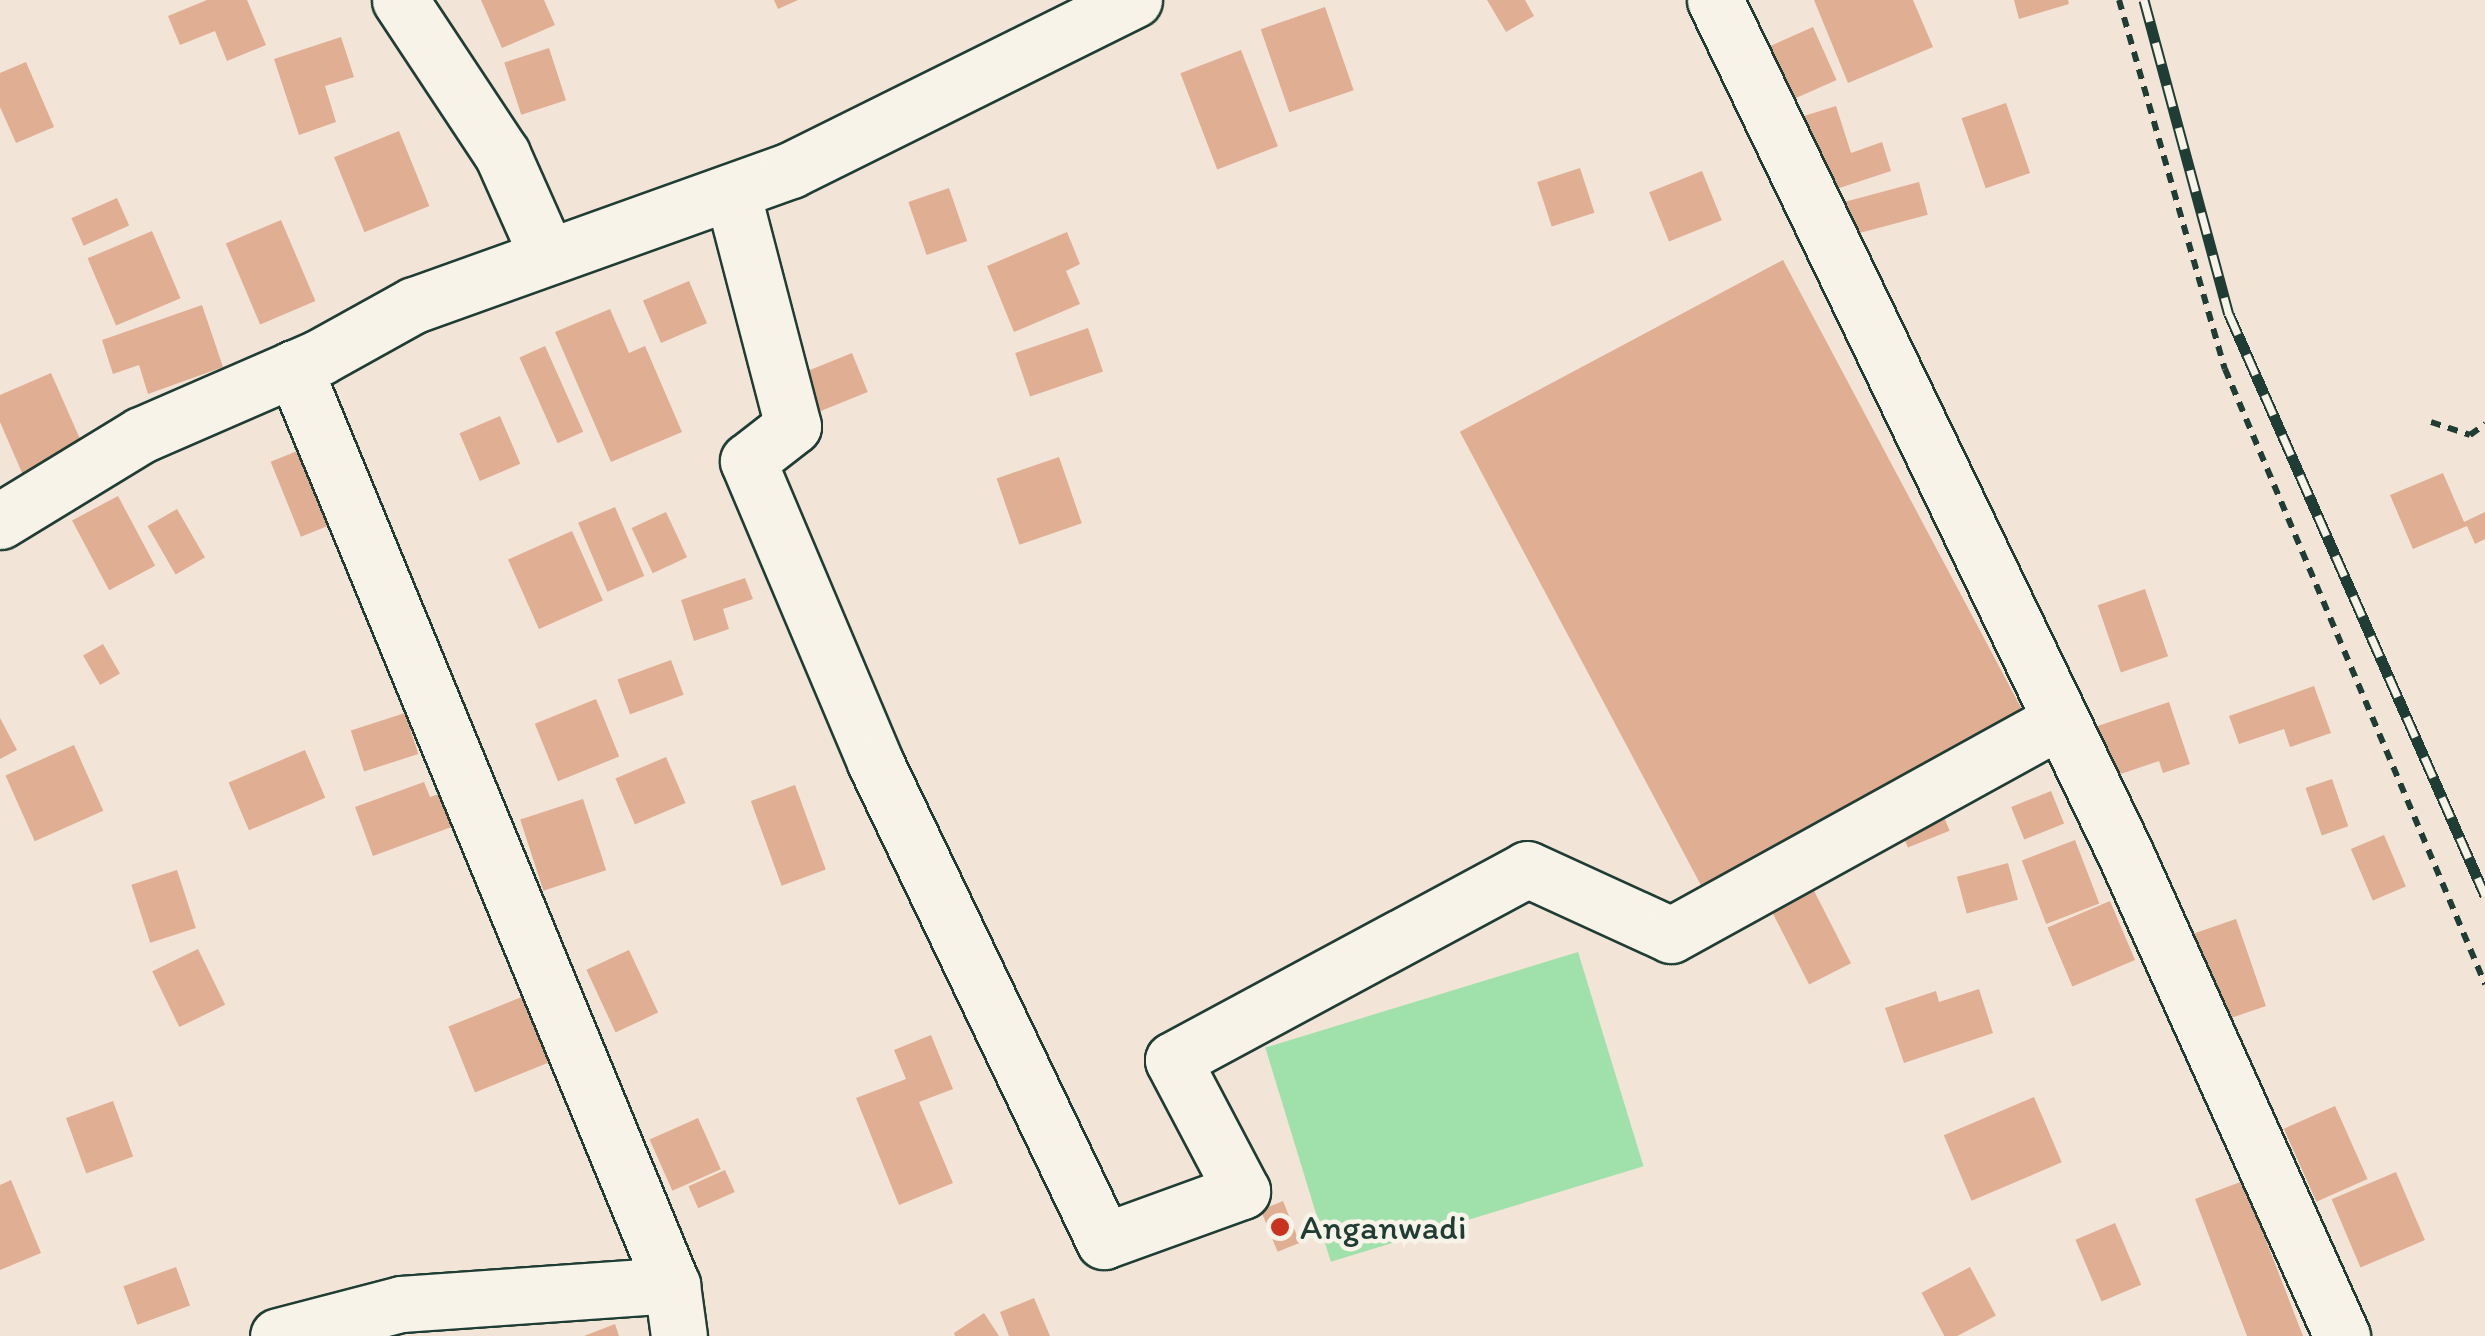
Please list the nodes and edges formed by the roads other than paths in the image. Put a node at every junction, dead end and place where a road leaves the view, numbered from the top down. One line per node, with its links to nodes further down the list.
1 (400, 0): 5 (street)
2 (1134, 0): 4 (street)
3 (1715, 0): 8 (street)
4 (732, 192): 5 (street); 8 (street)
5 (547, 254): 6 (street)
6 (294, 368): 7 (street); 9 (street)
7 (0, 522)
8 (2058, 720): 11 (street)
9 (676, 1310): 10 (street)
10 (278, 1336)
11 (2342, 1336)

